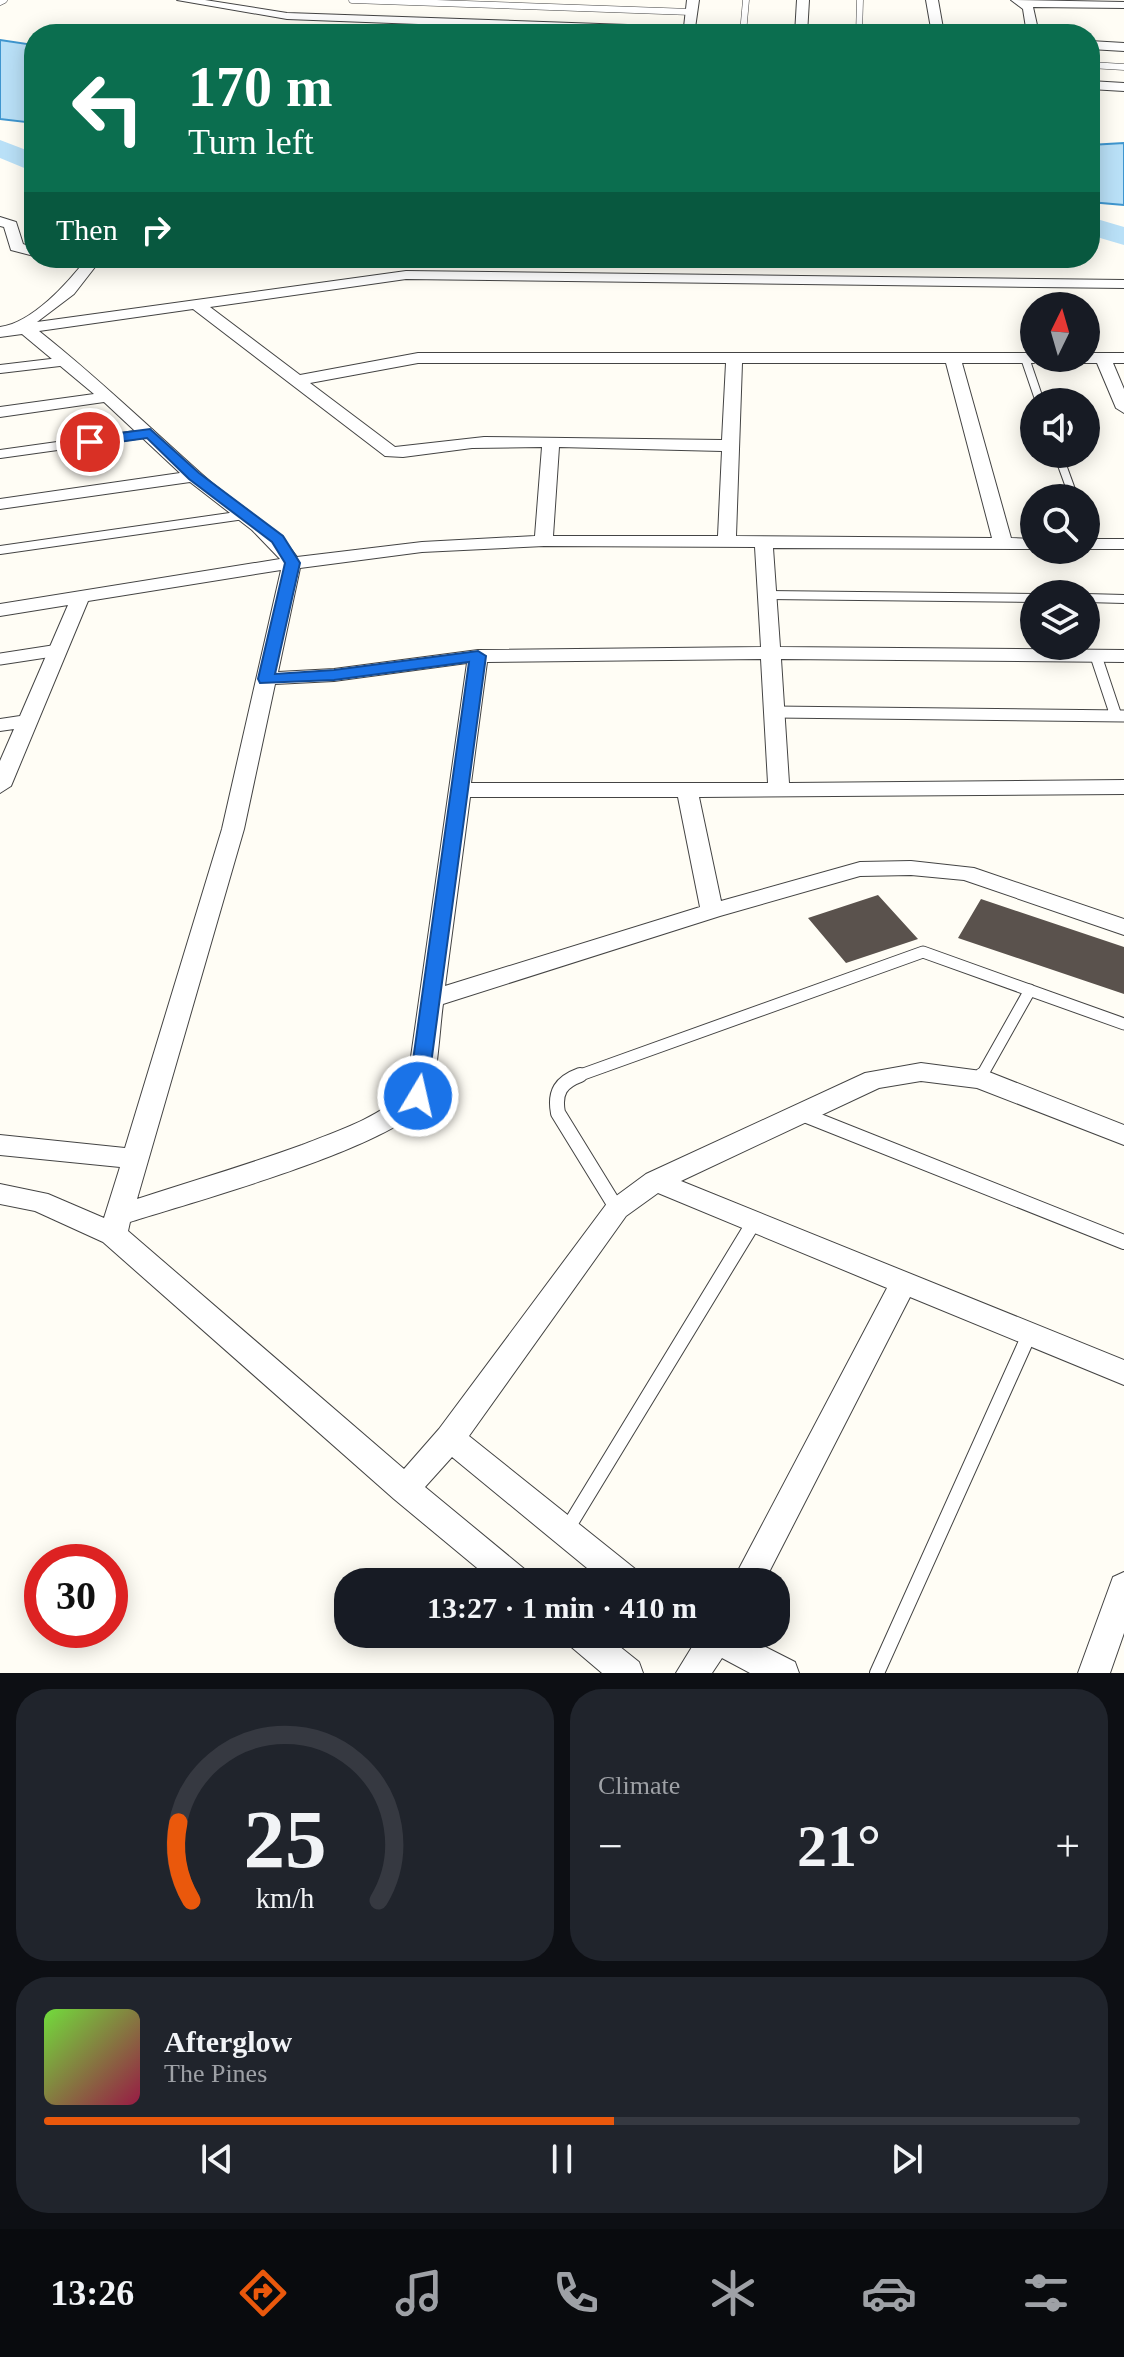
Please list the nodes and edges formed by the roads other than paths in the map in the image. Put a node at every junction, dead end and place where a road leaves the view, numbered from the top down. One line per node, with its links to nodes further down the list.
1 (183, 0): 12 (street)
2 (235, 0): 12 (street)
3 (352, 0): 10 (lane)
4 (746, 0): 16 (lane)
5 (803, 0): 17 (street)
6 (860, 0): 18 (lane)
7 (932, 0): 19 (street)
8 (1019, 1): 9 (street); 20 (street)
9 (1080, 2): 11 (street)
10 (484, 3): 13 (lane); 15 (lane)
11 (1124, 5)
12 (220, 6): 14 (street)
13 (692, 6)
14 (382, 24)
15 (481, 24)
16 (744, 24)
17 (802, 24)
18 (859, 24)
19 (936, 24)
20 (1031, 24)
21 (1100, 46): 22 (street)
22 (1124, 47)
23 (1100, 66): 24 (lane)
24 (1124, 67)
25 (1100, 86): 26 (street)
26 (1124, 87)
27 (0, 221): 28 (street)
28 (24, 249)
29 (87, 268): 32 (street)
30 (1124, 284): 31 (street)
31 (196, 304): 32 (street); 40 (street)
32 (14, 331): 38 (street)
33 (734, 358): 34 (street); 40 (street); 46 (street)
34 (953, 358): 35 (street); 55 (street)
35 (1020, 358)
36 (1103, 358): 37 (street); 42 (street)
37 (1124, 358)
38 (68, 361): 39 (lane); 41 (street)
39 (0, 369)
40 (295, 381): 45 (street)
41 (107, 397): 43 (street); 44 (street)
42 (1124, 408)
43 (0, 412)
44 (150, 433): 47 (lane); 48 (street)
45 (551, 444): 46 (street); 51 (street)
46 (731, 446): 52 (street)
47 (0, 454)
48 (194, 476): 49 (street); 50 (street)
49 (0, 504)
50 (244, 515): 58 (lane); 59 (street)
51 (544, 541): 52 (street); 59 (street)
52 (727, 542): 53 (street)
53 (764, 542): 55 (street); 60 (street)
54 (1100, 542): 57 (street)
55 (1003, 544): 56 (street)
56 (1020, 544)
57 (1124, 544)
58 (0, 550)
59 (292, 563): 62 (street); 74 (street)
60 (768, 595): 61 (lane); 67 (street)
61 (1020, 598)
62 (80, 599): 65 (street); 66 (street)
63 (1100, 600): 64 (lane)
64 (1123, 602)
65 (0, 610)
66 (59, 650): 72 (lane); 77 (street)
67 (772, 653): 68 (street); 69 (street); 75 (street)
68 (1020, 655)
69 (478, 656): 74 (street); 81 (street)
70 (1100, 656): 71 (street)
71 (1124, 656)
72 (0, 659)
73 (1098, 660): 76 (lane)
74 (266, 679): 93 (street)
75 (775, 712): 76 (lane); 83 (street)
76 (1120, 716)
77 (26, 721): 78 (street); 79 (street)
78 (0, 725)
79 (0, 786)
80 (1124, 787): 83 (street)
81 (460, 790): 82 (street); 87 (street)
82 (687, 790): 83 (street); 84 (street)
83 (779, 790)
84 (712, 911): 85 (street); 87 (street)
85 (1124, 927)
86 (1030, 990): 88 (lane); 89 (lane); 96 (lane)
87 (433, 998): 98 (street)
88 (1124, 1024)
89 (980, 1079): 90 (street); 91 (street)
90 (801, 1114): 94 (street); 99 (lane)
91 (1124, 1135)
92 (0, 1145): 93 (street)
93 (135, 1159): 98 (street)
94 (655, 1181): 96 (street); 97 (street)
95 (0, 1194): 98 (street)
96 (617, 1209): 103 (street)
97 (754, 1222): 100 (street); 105 (lane)
98 (116, 1225): 104 (street)
99 (1124, 1242)
100 (903, 1283): 101 (street); 108 (street)
101 (1029, 1335): 102 (street); 116 (lane)
102 (1124, 1373)
103 (450, 1438): 104 (street); 105 (street)
104 (405, 1489): 106 (street)
105 (565, 1531): 107 (street)
106 (500, 1568)
107 (611, 1568)
108 (755, 1568)
109 (1124, 1587): 117 (street)
110 (597, 1648): 113 (street)
111 (708, 1648): 114 (street)
112 (738, 1648): 115 (street)
113 (627, 1673)
114 (692, 1673)
115 (783, 1673)
116 (877, 1673)
117 (1094, 1673)

